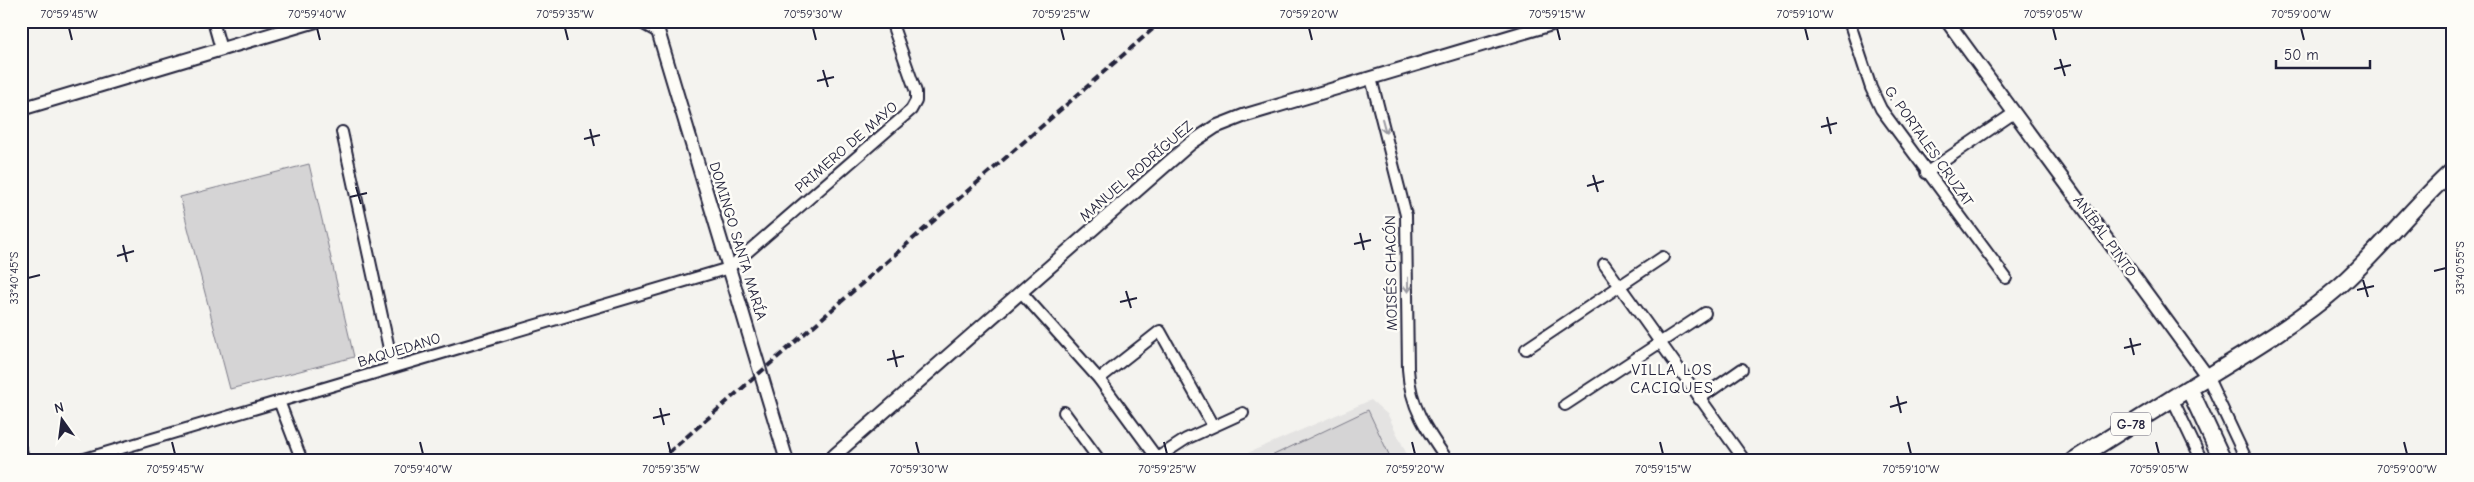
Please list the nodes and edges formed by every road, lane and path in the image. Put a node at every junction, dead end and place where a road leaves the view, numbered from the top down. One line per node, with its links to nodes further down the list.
1 (213, 21): 9 (street)
2 (316, 21): 9 (street)
3 (640, 21): 8 (street)
4 (891, 21): 18 (street, PRIMERO DE MAYO)
5 (1562, 21): 10 (street, MANUEL RODRÍGUEZ)
6 (1849, 21): 15 (street, G. PORTALES CRUZAT)
7 (1947, 21): 12 (street, ANÍBAL PINTO)
8 (661, 26): 18 (street, DOMINGO SANTA MARÍA)
9 (221, 49): 11 (street)
10 (1372, 78): 21 (street, MANUEL RODRÍGUEZ); 45 (street, MOISÉS CHACÓN, one-way to 45)
11 (21, 109)
12 (2014, 113): 15 (street); 27 (street, ANÍBAL PINTO)
13 (342, 132): 25 (street)
14 (2453, 170): 27 (main road)
15 (1926, 172): 19 (street, G. PORTALES CRUZAT)
16 (1662, 258): 20 (street)
17 (1604, 264): 20 (street)
18 (729, 268): 25 (street, BAQUEDANO); 42 (street, DOMINGO SANTA MARÍA)
19 (2006, 278)
20 (1619, 286): 23 (street); 24 (street)
21 (1021, 292): 28 (street); 43 (street, MANUEL RODRÍGUEZ)
22 (1705, 312): 23 (street)
23 (1659, 343): 31 (street); 33 (street)
24 (1526, 349)
25 (393, 368): 32 (street, BAQUEDANO)
26 (1742, 369): 31 (street)
27 (2207, 376): 29 (main road); 50 (street, ANÍBAL PINTO)
28 (1099, 379): 36 (street); 36 (street)
29 (2192, 395): 30 (main road, G-78); 37 (street); 49 (main road)
30 (2172, 398): 37 (street); 47 (main road, G-78)
31 (1699, 399): 46 (street)
32 (279, 401): 40 (street, BAQUEDANO); 41 (street)
33 (1565, 405)
34 (1064, 412): 44 (street)
35 (1242, 413): 36 (street)
36 (1213, 426)
37 (2189, 434): 48 (street)
38 (21, 450): 39 (street)
39 (24, 461)
40 (78, 461)
41 (302, 461)
42 (787, 461)
43 (828, 461)
44 (1100, 461)
45 (1448, 461)
46 (1745, 461)
47 (2073, 461)
48 (2202, 461)
49 (2223, 461)
50 (2247, 461)

